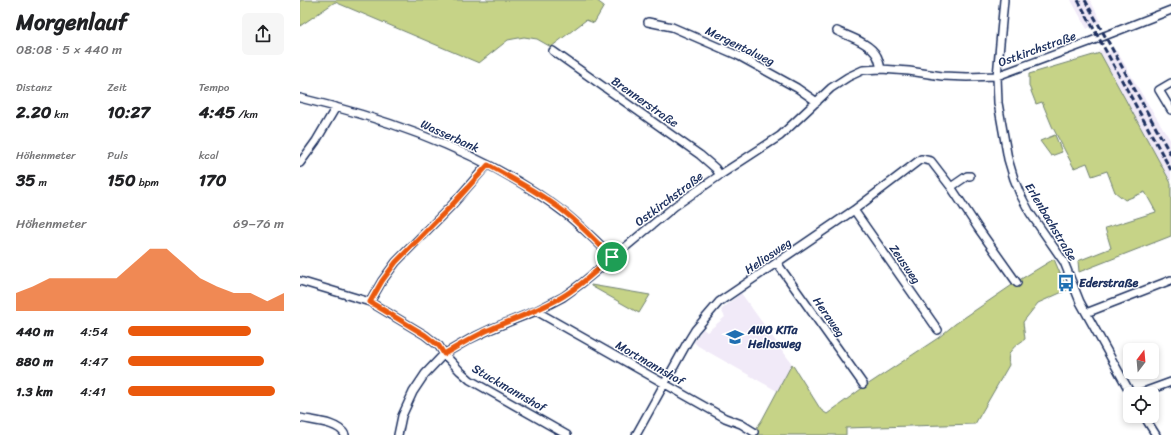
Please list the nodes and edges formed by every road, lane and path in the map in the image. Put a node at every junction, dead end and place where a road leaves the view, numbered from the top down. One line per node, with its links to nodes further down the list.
1 (1004, 0): 7 (street, Erlenbachstraße)
2 (1171, 10): 7 (street, Ostkirchstraße)
3 (648, 22): 10 (street, Mergentalweg)
4 (837, 31): 6 (street)
5 (553, 51): 15 (street, Brennerstraße)
6 (881, 69): 7 (street, Ostkirchstraße); 10 (street, Ostkirchstraße)
7 (997, 76): 26 (street, Erlenbachstraße)
8 (1171, 83): 12 (street)
9 (300, 98): 11 (street, Wasserbank)
10 (817, 102): 15 (street, Ostkirchstraße)
11 (336, 107): 13 (street); 14 (street, Wasserbank)
12 (1171, 110)
13 (300, 163)
14 (488, 165): 19 (street, Wasserbank); 24 (street)
15 (720, 175): 19 (street, Ostkirchstraße)
16 (970, 176): 17 (street)
17 (951, 187): 18 (street, Heliosweg); 23 (street, Heliosweg)
18 (854, 210): 20 (street, Heliosweg); 27 (street, Zeusweg)
19 (612, 257): 25 (street, Ostkirchstraße)
20 (777, 263): 30 (street, Heliosweg); 31 (street, Heraweg)
21 (1171, 280): 26 (street)
22 (300, 281): 24 (street, Stuckmannshof)
23 (1017, 283)
24 (370, 302): 28 (street, Stuckmannshof)
25 (536, 310): 28 (street, Ostkirchstraße); 30 (street, Mortmannshof)
26 (1086, 313): 32 (street, Erlenbachstraße)
27 (938, 330)
28 (444, 354): 38 (street, Ostkirchstraße); 39 (street, Stuckmannshof)
29 (1171, 382): 33 (street)
30 (664, 384): 36 (street, Mortmannshof); 40 (street, Heliosweg)
31 (863, 384)
32 (1127, 387)
33 (1157, 387)
34 (300, 418): 37 (street)
35 (1148, 423): 41 (street)
36 (754, 432)
37 (345, 435)
38 (398, 435)
39 (568, 435)
40 (636, 435)
41 (1156, 435)

